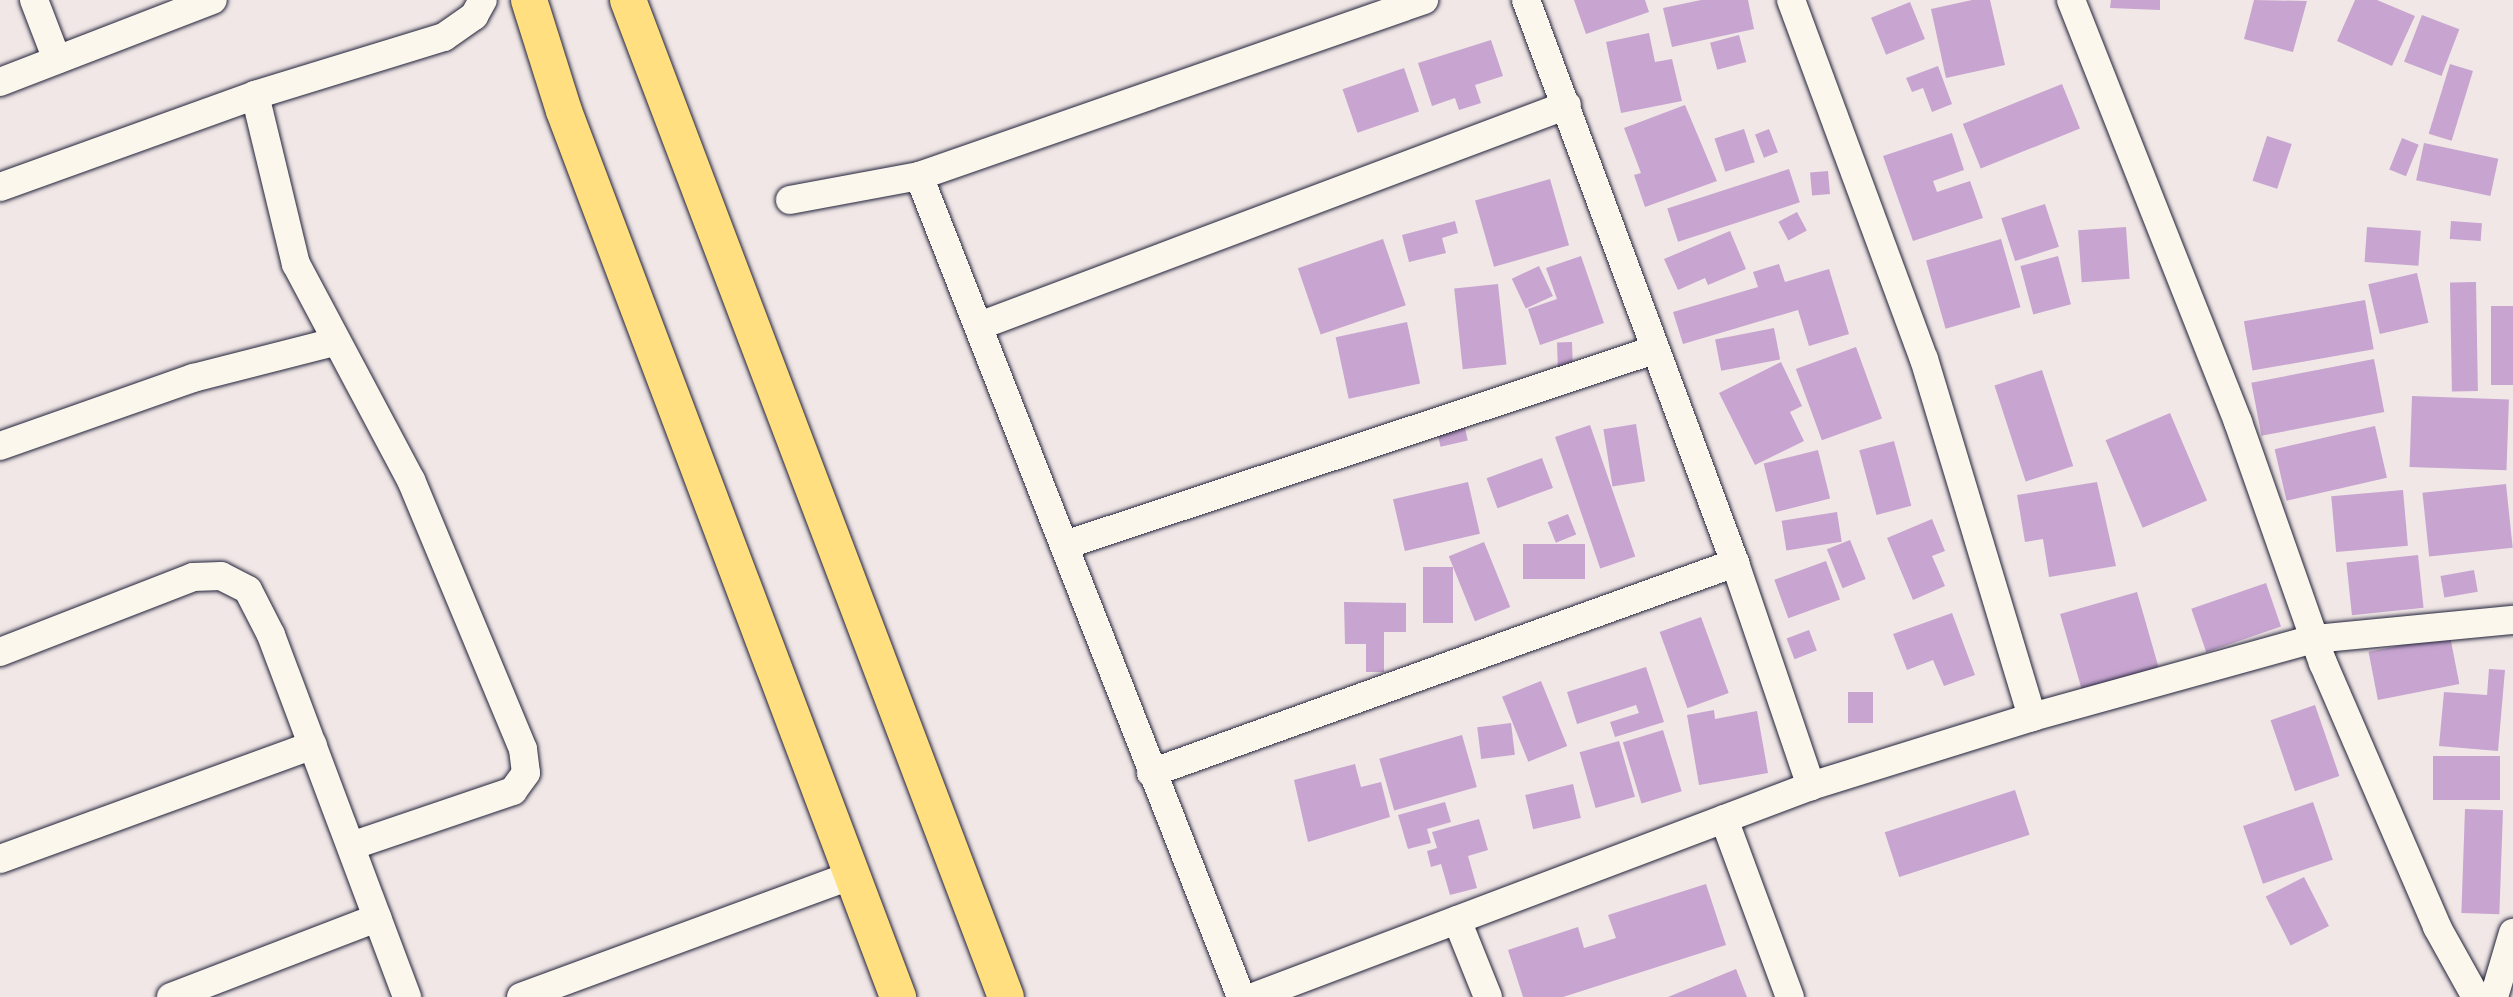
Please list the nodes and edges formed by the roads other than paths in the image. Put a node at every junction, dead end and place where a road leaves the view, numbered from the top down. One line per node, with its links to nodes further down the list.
1 (34, 0): 10 (street)
2 (213, 0): 10 (street)
3 (483, 0): 12 (street)
4 (529, 0): 33 (main road)
5 (628, 0): 41 (main road)
6 (1424, 0): 14 (street)
7 (1526, 0): 13 (street)
8 (1791, 0): 26 (street)
9 (2071, 0): 24 (street)
10 (57, 60): 11 (street)
11 (0, 82)
12 (255, 95): 15 (street); 18 (street)
13 (1567, 105): 17 (street); 19 (street)
14 (919, 176): 16 (street); 17 (street)
15 (0, 187)
16 (790, 200)
17 (979, 326): 21 (street)
18 (334, 342): 20 (street); 31 (street)
19 (1654, 350): 21 (street); 22 (street)
20 (0, 446)
21 (1068, 544): 28 (street)
22 (1735, 563): 28 (street); 29 (street)
23 (2513, 620): 24 (street)
24 (2314, 639): 26 (street); 46 (street)
25 (0, 652): 27 (street)
26 (2032, 717): 29 (street)
27 (313, 745): 31 (street); 32 (street)
28 (1151, 773): 42 (street)
29 (1811, 786): 30 (street)
30 (1724, 819): 35 (street); 45 (street)
31 (351, 846): 34 (street)
32 (0, 859)
33 (852, 875): 39 (street); 40 (main road)
34 (377, 918): 37 (street); 38 (street)
35 (1457, 920): 43 (street); 44 (street)
36 (2513, 933): 47 (street)
37 (171, 997)
38 (407, 997)
39 (521, 997)
40 (898, 997)
41 (1006, 997)
42 (1241, 997)
43 (1253, 997)
44 (1488, 997)
45 (1790, 997)
46 (2476, 997)
47 (2494, 997)

